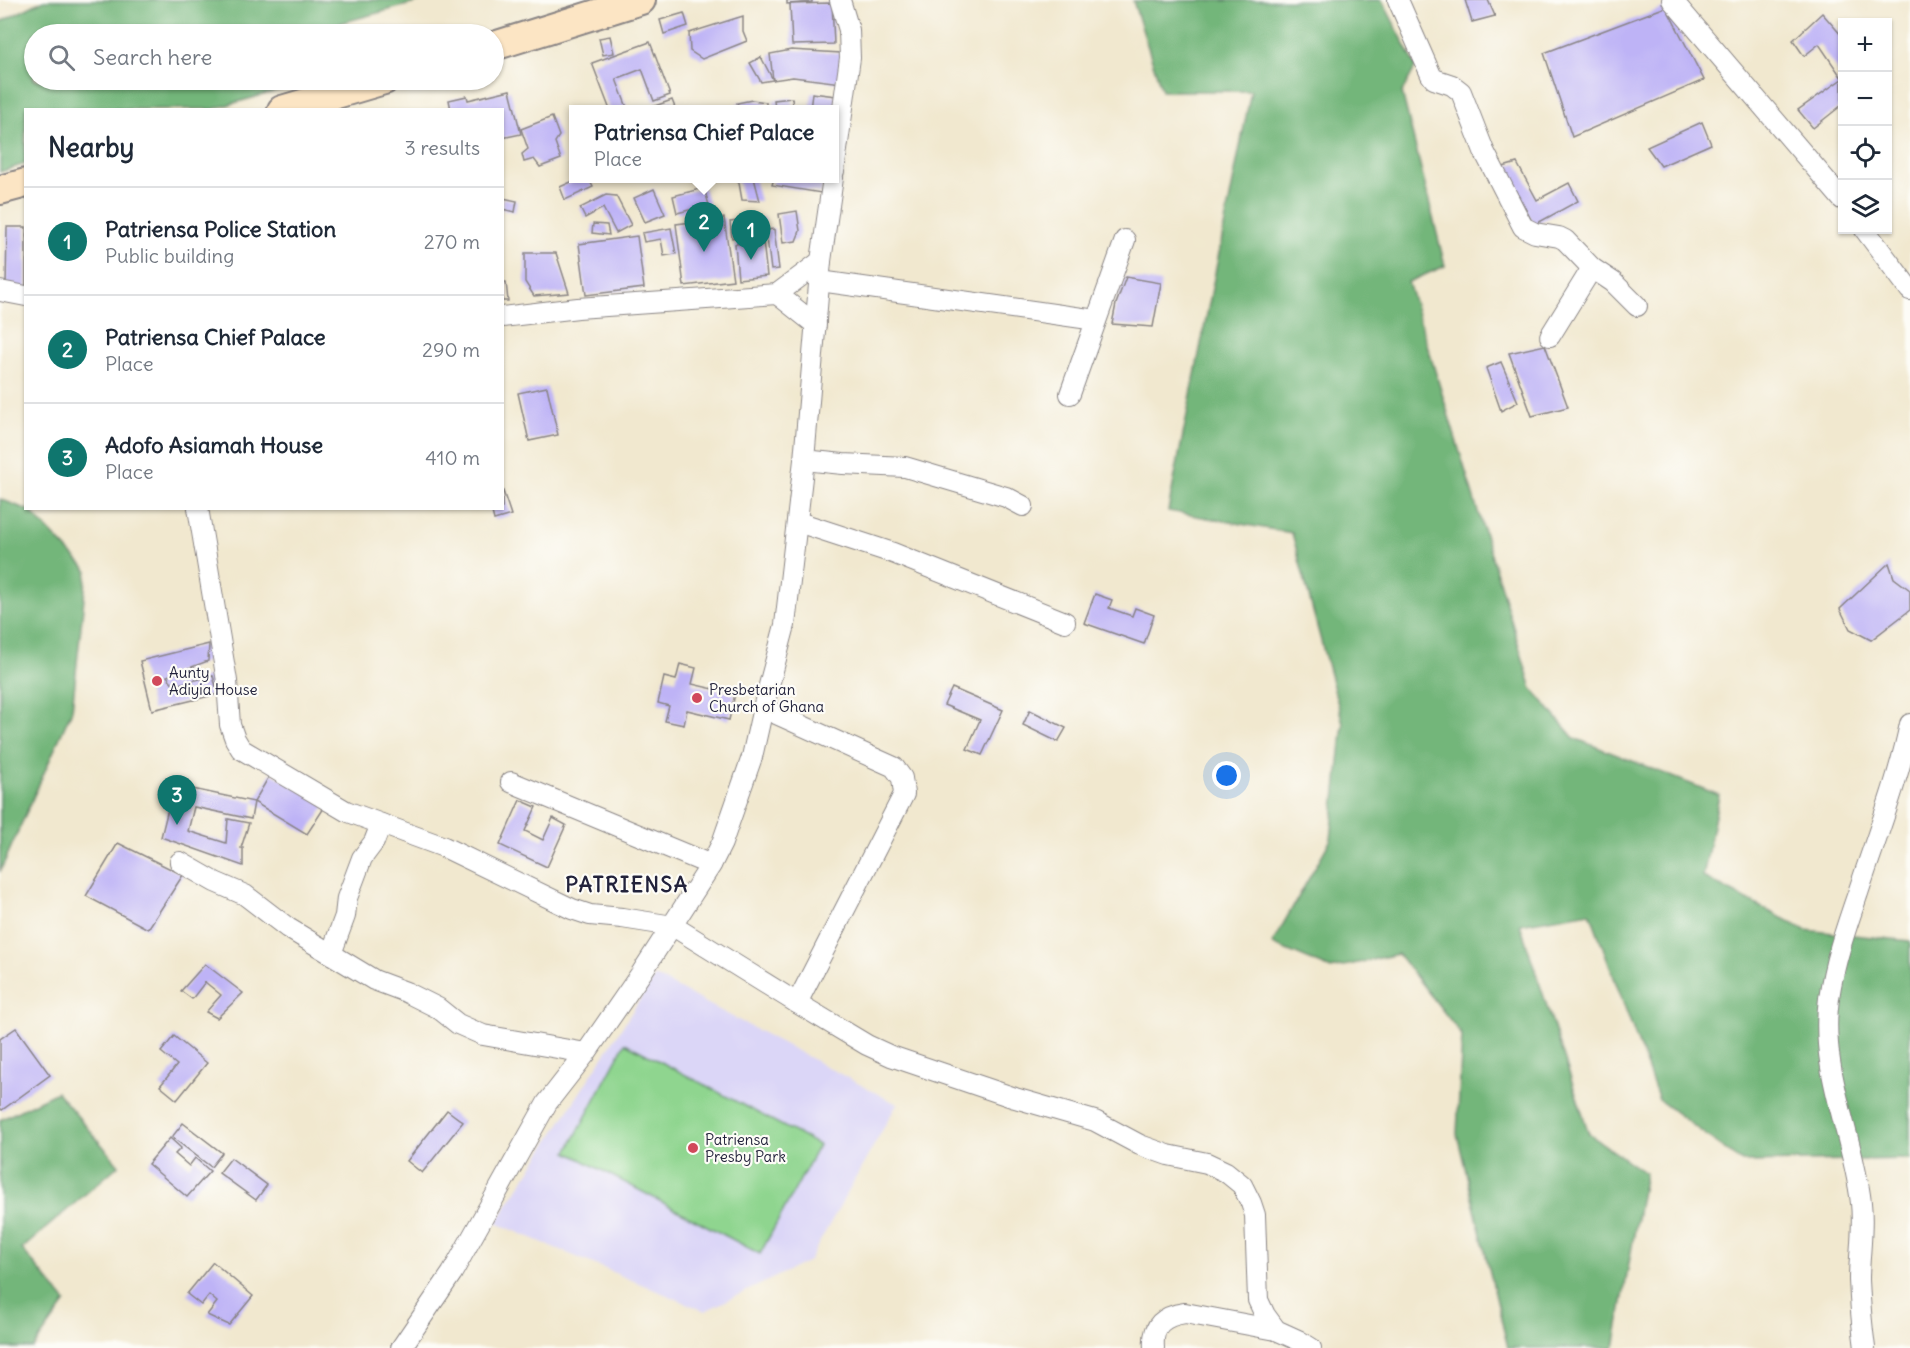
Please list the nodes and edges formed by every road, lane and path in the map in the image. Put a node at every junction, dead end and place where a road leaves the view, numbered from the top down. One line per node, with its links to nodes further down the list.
1 (641, 0): 5 (main road)
2 (840, 0): 8 (street)
3 (1398, 0): 16 (street)
4 (1672, 0): 12 (street)
5 (504, 43)
6 (350, 90): 7 (main road)
7 (289, 108)
8 (839, 136)
9 (832, 183): 15 (street)
10 (24, 184): 11 (main road)
11 (0, 190)
12 (1838, 194)
13 (1868, 234): 18 (street)
14 (1125, 240): 24 (street)
15 (821, 261): 17 (street); 20 (street)
16 (1592, 268): 22 (street); 26 (street)
17 (820, 281): 24 (street); 25 (street)
18 (1910, 290)
19 (0, 291): 21 (street)
20 (777, 294): 23 (street); 25 (street)
21 (24, 296)
22 (1636, 306)
23 (504, 317)
24 (1096, 320): 27 (street)
25 (816, 325): 28 (street)
26 (1550, 336)
27 (1070, 394)
28 (804, 460): 29 (street); 31 (street)
29 (1023, 506)
30 (198, 510): 36 (street)
31 (798, 522): 32 (street); 33 (street)
32 (1065, 622)
33 (763, 708): 38 (street); 41 (street)
34 (1910, 724): 47 (street)
35 (511, 782): 38 (street)
36 (381, 824): 39 (street); 40 (street)
37 (180, 862): 40 (street)
38 (711, 865): 39 (street)
39 (673, 926): 41 (street); 42 (street)
40 (331, 954): 42 (street)
41 (797, 1003): 43 (street)
42 (586, 1053): 44 (street)
43 (1276, 1330): 45 (street); 46 (street)
44 (401, 1348)
45 (1154, 1348)
46 (1311, 1348)
47 (1865, 1348)

